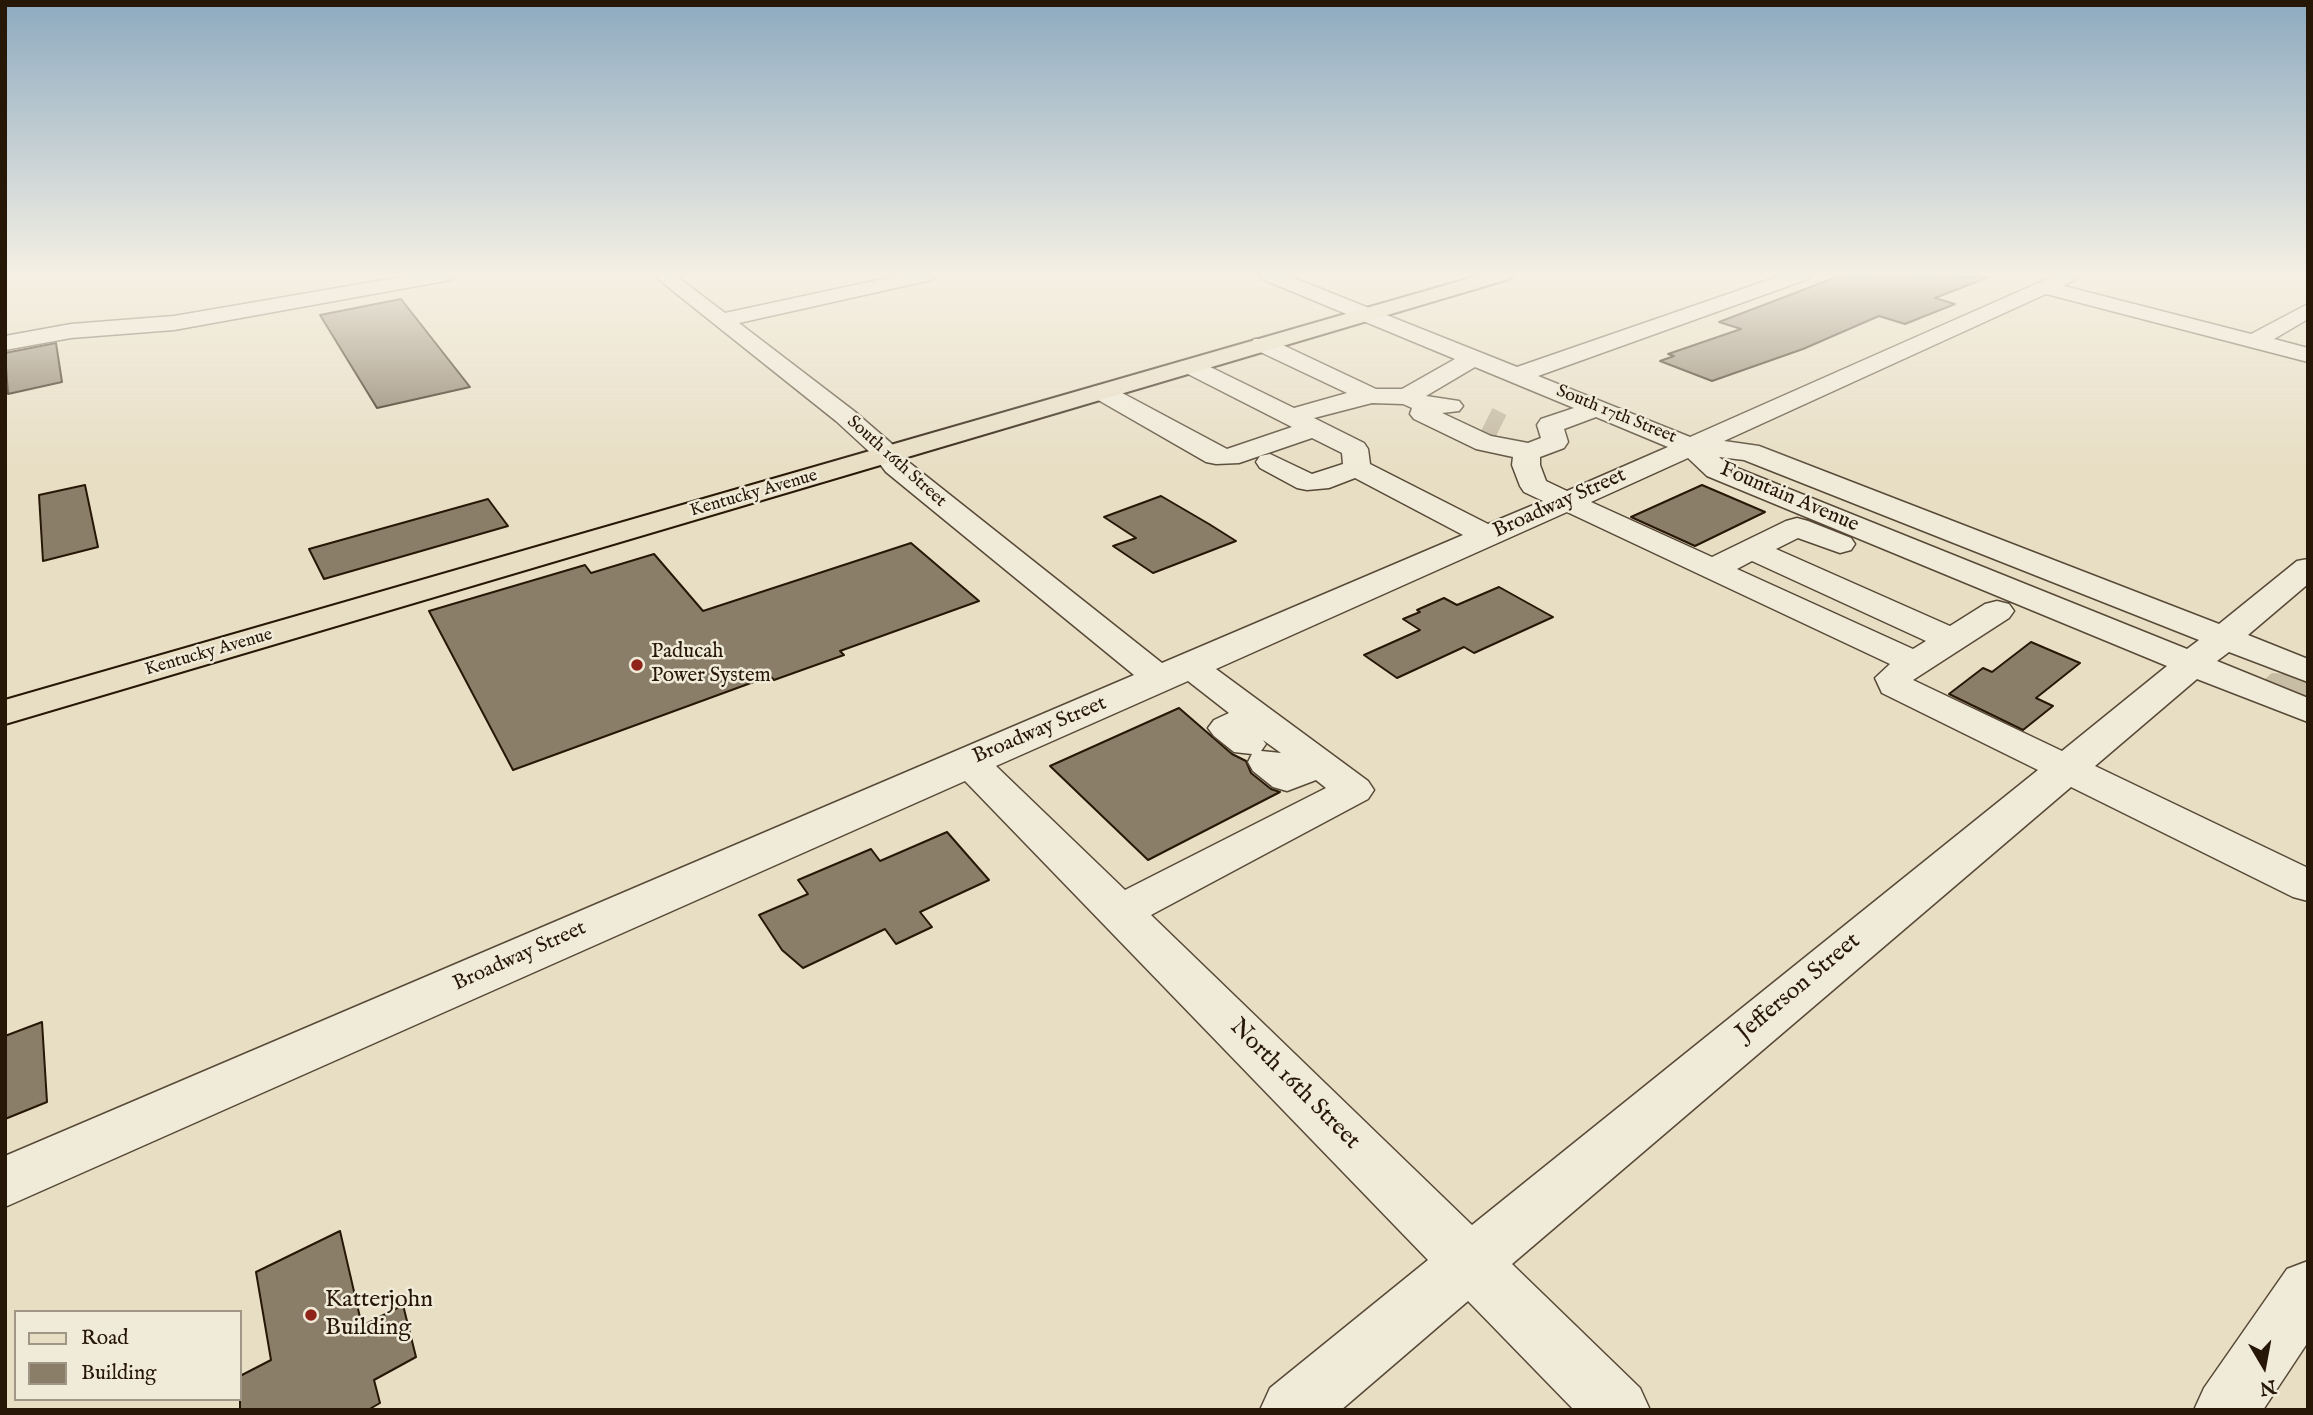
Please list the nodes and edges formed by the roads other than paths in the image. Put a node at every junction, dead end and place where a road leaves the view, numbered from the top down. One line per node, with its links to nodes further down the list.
1 (748, 341): 20 (street, South 16th Street)
2 (1272, 341): 8 (main road, Kentucky Avenue)
3 (1434, 341): 10 (street, South 17th Street)
4 (1613, 341): 12 (street)
5 (1918, 341): 19 (street, Broadway Street)
6 (2250, 341): 7 (street)
7 (2253, 342): 9 (street)
8 (1262, 344): 11 (main road, Kentucky Avenue); 14 (street)
9 (2308, 355)
10 (1474, 358): 12 (street, South 17th Street); 15 (street)
11 (1190, 366): 13 (main road, Kentucky Avenue); 17 (street)
12 (1517, 375): 16 (street, South 17th Street)
13 (1102, 392): 17 (street); 20 (main road, Kentucky Avenue)
14 (1372, 396): 15 (street); 17 (street)
15 (1416, 401): 18 (street); 18 (street)
16 (1597, 408): 18 (street); 19 (street, South 17th Street)
17 (1305, 423): 22 (street)
18 (1506, 437): 23 (lane)
19 (1678, 451): 23 (street, Broadway Street); 24 (street, Fountain Avenue); 33 (street, Fountain Avenue)
20 (887, 455): 36 (street, South 16th Street); 38 (main road, Kentucky Avenue)
21 (1270, 462): 22 (street)
22 (1357, 468): 25 (street)
23 (1566, 502): 25 (street, Broadway Street); 28 (street)
24 (1810, 520): 26 (street); 29 (street, Fountain Avenue)
25 (1488, 536): 36 (street, Broadway Street)
26 (1750, 550): 28 (street); 32 (street)
27 (2308, 568): 33 (street, Jefferson Street)
28 (1712, 569): 34 (street)
29 (1962, 583): 30 (street); 31 (street, Fountain Avenue)
30 (1997, 611): 31 (street); 32 (street)
31 (2081, 637): 33 (street, Fountain Avenue)
32 (1952, 640): 34 (street)
33 (2207, 650): 35 (street, Fountain Avenue); 37 (street, Fountain Avenue); 40 (street, Jefferson Street)
34 (1915, 663): 40 (street)
35 (2308, 671)
36 (1175, 673): 39 (street, Broadway Street); 42 (street, South 16th Street)
37 (2308, 711)
38 (5, 712)
39 (969, 762): 42 (street, North 16th Street); 43 (street, Broadway Street)
40 (2064, 768): 41 (street); 44 (street, Jefferson Street)
41 (2308, 886)
42 (1120, 912): 44 (street, North 16th Street)
43 (5, 1182)
44 (1471, 1262): 46 (street, Jefferson Street); 47 (street, North 16th Street)
45 (2308, 1289): 48 (street)
46 (1292, 1410)
47 (1618, 1410)
48 (2226, 1410)

